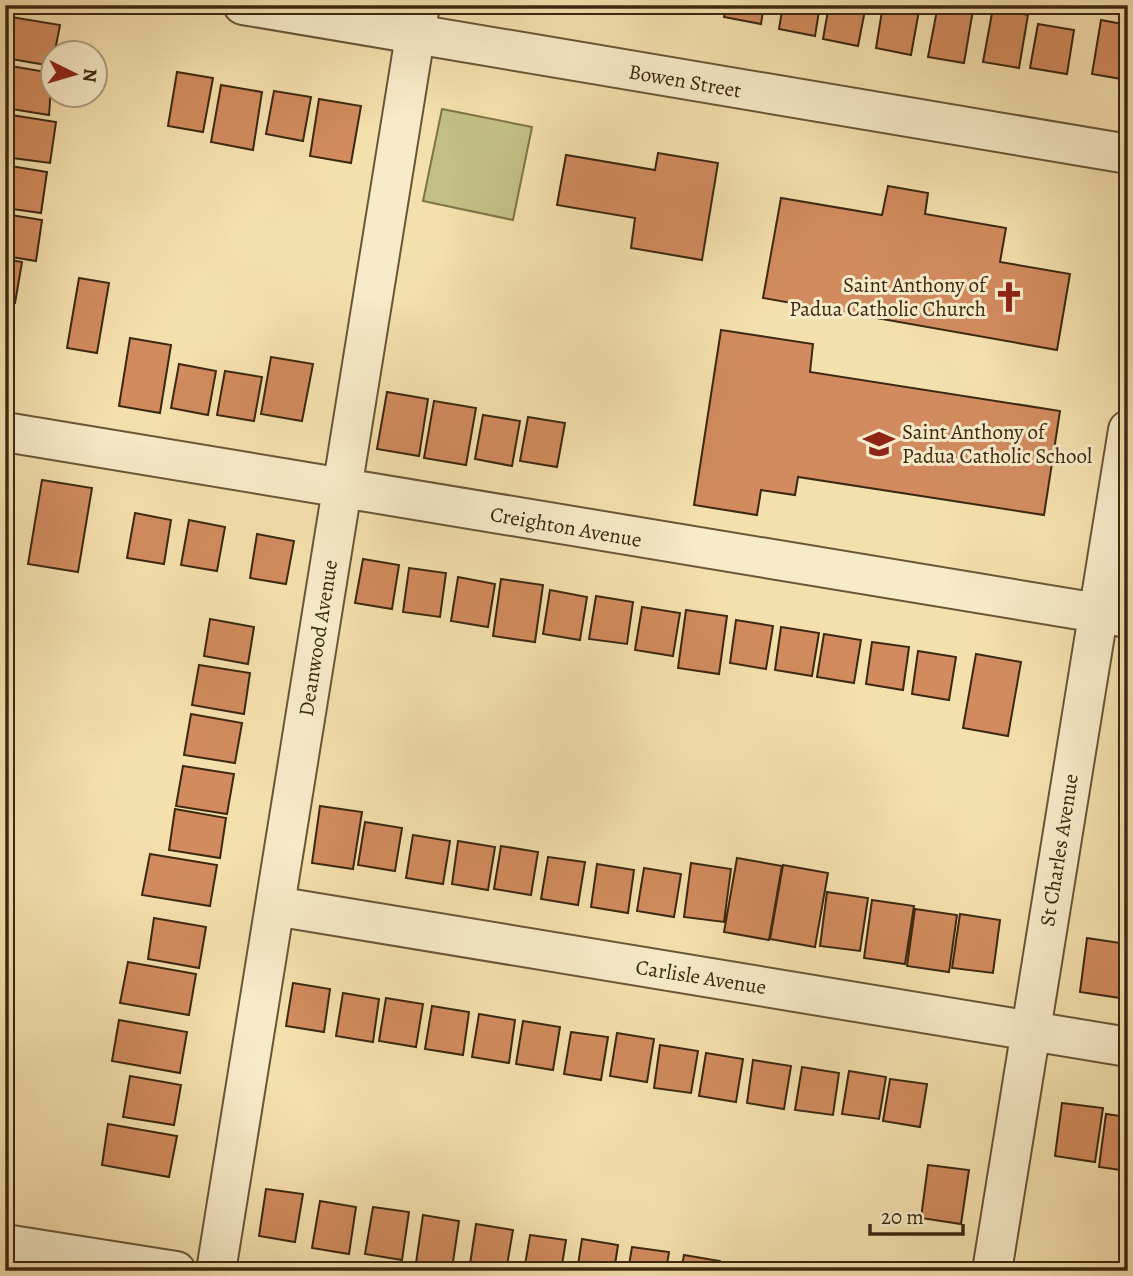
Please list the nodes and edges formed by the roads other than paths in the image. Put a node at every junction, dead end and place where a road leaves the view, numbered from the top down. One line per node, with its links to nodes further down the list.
1 (243, 5): 2 (street, Bowen Street)
2 (418, 20): 3 (street, Bowen Street); 6 (street, Deanwood Avenue)
3 (1128, 154)
4 (1128, 430): 7 (street, St Charles Avenue)
5 (5, 432): 6 (street, Creighton Avenue)
6 (342, 489): 7 (street, Creighton Avenue); 8 (street, Deanwood Avenue)
7 (1112, 616): 9 (street, St Charles Avenue)
8 (275, 906): 9 (street, Carlisle Avenue); 13 (street, Deanwood Avenue)
9 (1030, 1032): 10 (street, Carlisle Avenue); 14 (street, St Charles Avenue)
10 (1128, 1047)
11 (5, 1244): 12 (street)
12 (176, 1271)
13 (216, 1271)
14 (992, 1271)

